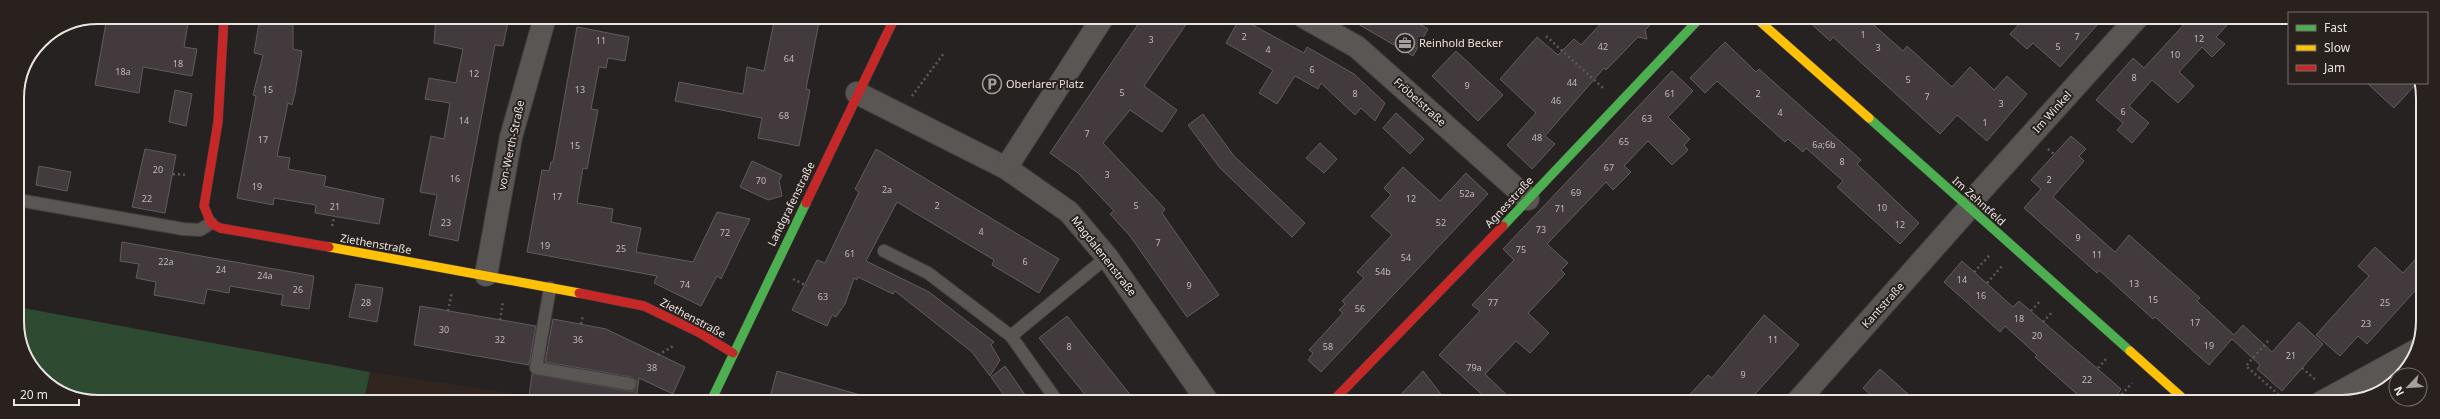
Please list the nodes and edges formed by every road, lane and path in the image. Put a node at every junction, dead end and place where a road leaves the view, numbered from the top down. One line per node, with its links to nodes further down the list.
1 (224, 24): 18 (street)
2 (543, 24): 24 (street, von-Werth-Straße)
3 (892, 24): 11 (street, Landgrafenstraße)
4 (1099, 24): 14 (street)
5 (1319, 24): 15 (street, Fröbelstraße)
6 (1694, 24): 12 (street, Agnesstraße)
7 (1763, 24): 17 (street, Im Zehntfeld)
8 (2132, 24): 17 (street, Im Winkel)
9 (1546, 36): 12 (path)
10 (944, 53): 13 (path)
11 (857, 93): 13 (street, Magdalenenstraße); 33 (street, Landgrafenstraße)
12 (1620, 103): 15 (street, Agnesstraße)
13 (899, 114): 14 (street, Magdalenenstraße)
14 (1006, 168): 21 (street, Magdalenenstraße)
15 (1528, 199): 40 (street, Agnesstraße)
16 (24, 201): 18 (lane)
17 (1969, 208): 41 (street, Kantstraße); 43 (street, Im Zehntfeld)
18 (212, 222): 24 (street, Ziethenstraße)
19 (884, 251): 31 (lane)
20 (1990, 254): 23 (path)
21 (1107, 257): 31 (lane); 39 (street, Magdalenenstraße)
22 (2008, 260): 25 (path)
23 (1974, 272)
24 (486, 275): 26 (street, Ziethenstraße)
25 (1987, 283)
26 (550, 288): 33 (street, Ziethenstraße); 36 (lane)
27 (2041, 300): 29 (path)
28 (2058, 305): 30 (path)
29 (2031, 311)
30 (2043, 322)
31 (1011, 336): 38 (lane)
32 (2268, 341): 44 (path)
33 (733, 353): 37 (street, Landgrafenstraße)
34 (2407, 355): 45 (street)
35 (2133, 382): 42 (path)
36 (630, 384)
37 (714, 395)
38 (1053, 395)
39 (1203, 395)
40 (1339, 395)
41 (1803, 395)
42 (2121, 395)
43 (2179, 395)
44 (2279, 395)
45 (2335, 395)

